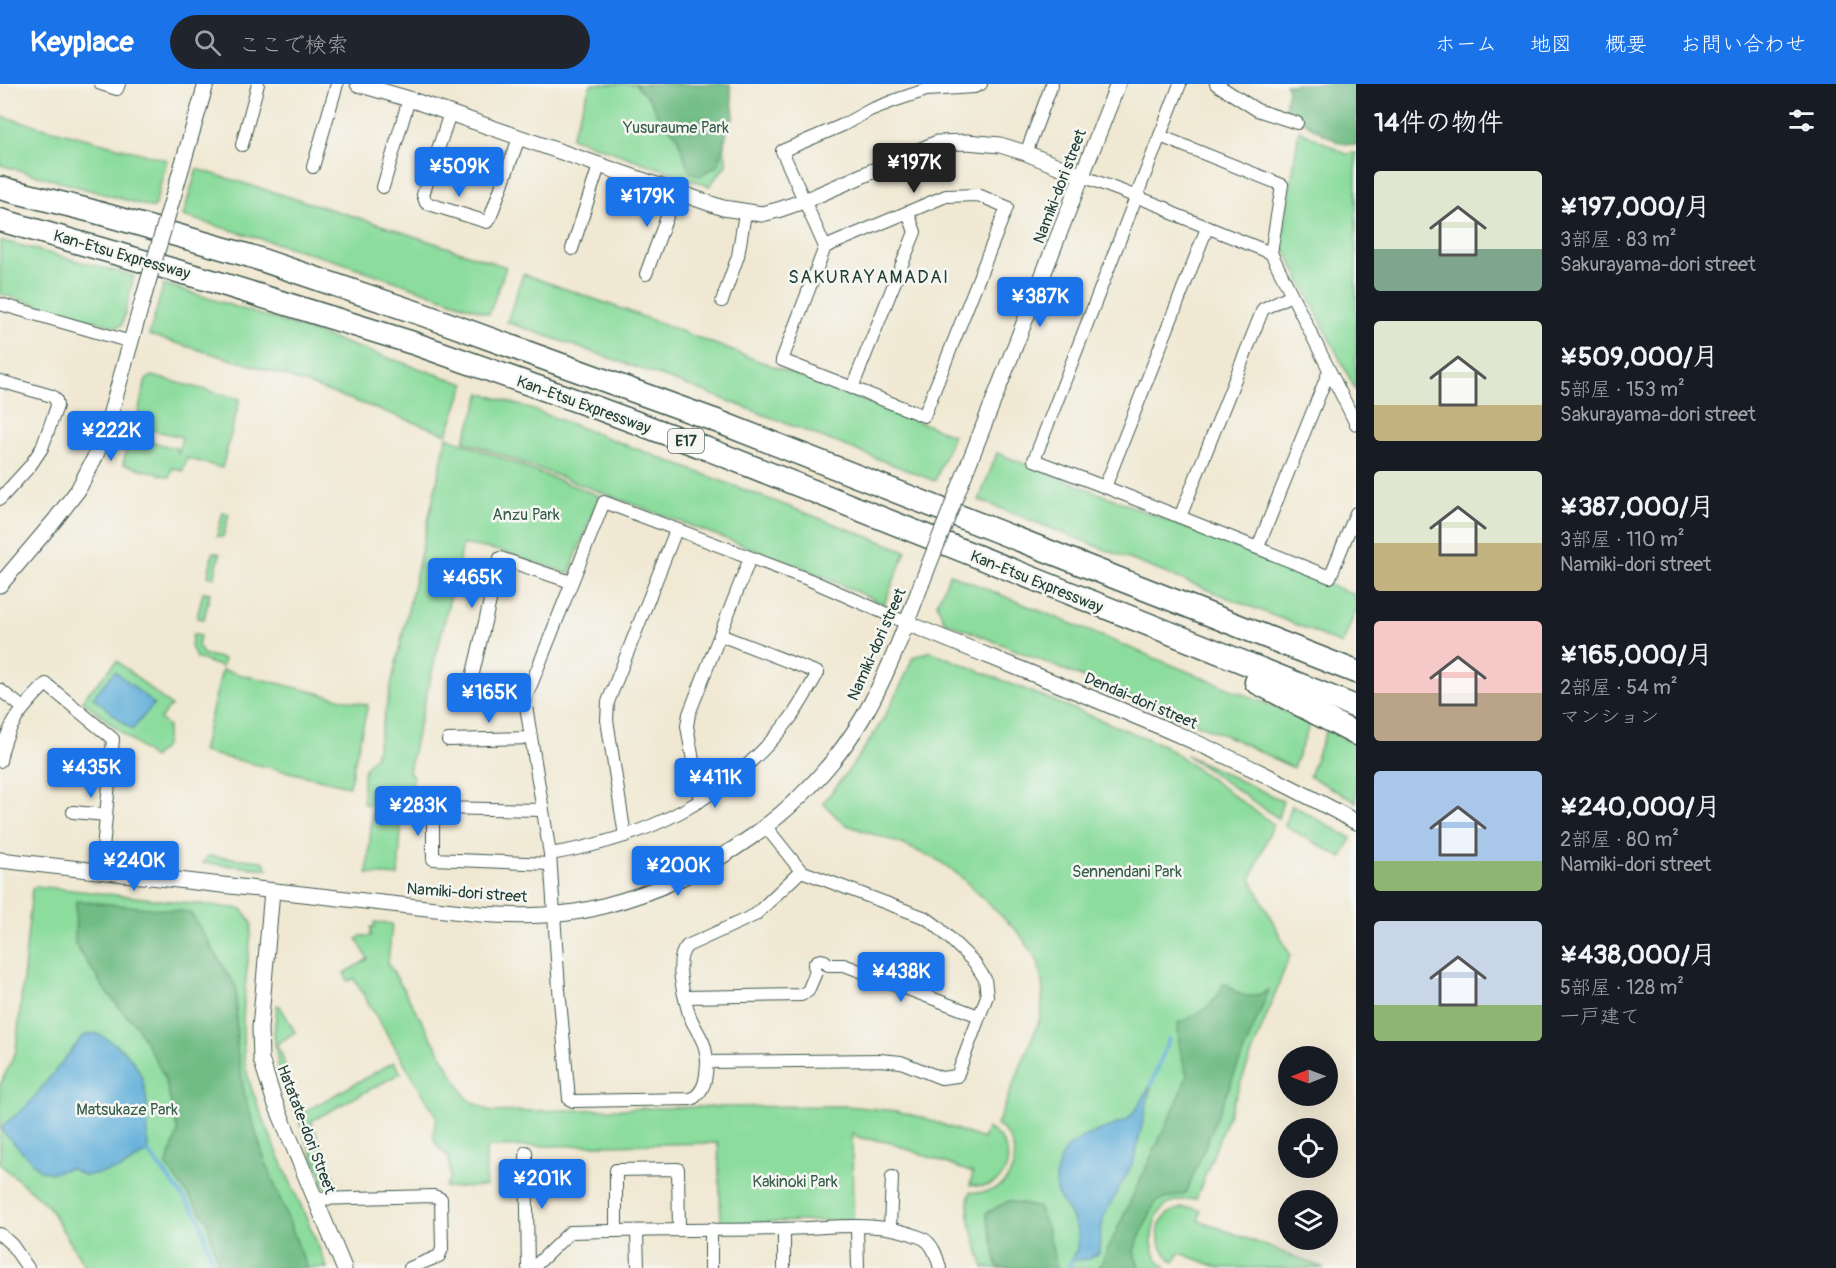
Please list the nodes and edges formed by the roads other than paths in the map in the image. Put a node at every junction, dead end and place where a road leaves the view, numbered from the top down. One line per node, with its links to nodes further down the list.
1 (101, 84): 2 (street)
2 (119, 84)
3 (206, 84): 38 (street, bridge)
4 (258, 84): 17 (street)
5 (337, 84): 20 (street)
6 (358, 84): 12 (street)
7 (981, 84): 26 (street)
8 (1052, 84): 18 (street)
9 (1118, 84): 21 (street, Namiki-dori street)
10 (1180, 84): 15 (street)
11 (1216, 84): 14 (street)
12 (409, 99): 13 (street); 22 (street)
13 (450, 113): 16 (street); 16 (street)
14 (1297, 123)
15 (1160, 136): 25 (street); 33 (street)
16 (519, 138): 19 (street)
17 (242, 145)
18 (1026, 153): 21 (street); 26 (street)
19 (599, 166): 24 (street); 32 (street)
20 (314, 167)
21 (1082, 176): 25 (street); 53 (street, Namiki-dori street, bridge)
22 (383, 187)
23 (0, 188): 55 (highway, Kan-Etsu Expressway / E17)
24 (676, 192): 27 (street); 34 (street)
25 (1136, 198): 30 (street); 43 (street)
26 (804, 201): 27 (street); 31 (street)
27 (745, 213): 36 (street)
28 (908, 213): 31 (street); 41 (street); 41 (street)
29 (0, 220): 52 (highway, Kan-Etsu Expressway / E17)
30 (1207, 228): 33 (street); 43 (street)
31 (825, 247): 41 (street)
32 (572, 249)
33 (1271, 253): 35 (street)
34 (646, 274)
35 (1291, 296): 39 (street); 46 (street)
36 (722, 301)
37 (0, 304): 38 (street)
38 (131, 342): 51 (street)
39 (1329, 371): 42 (street); 48 (street)
40 (0, 381): 44 (street)
41 (852, 387)
42 (1356, 424)
43 (1105, 486): 46 (street)
44 (0, 499)
45 (1356, 513): 48 (street)
46 (1180, 517): 48 (street)
47 (676, 530): 49 (street); 50 (street); 71 (street)
48 (1258, 547)
49 (750, 558): 53 (street); 54 (street)
50 (571, 582): 57 (street); 57 (street)
51 (0, 585)
52 (1091, 602): 58 (highway, Kan-Etsu Expressway / E17); 60 (highway)
53 (907, 623): 69 (street, Dendai-dori street); 70 (street, Namiki-dori street)
54 (720, 635): 65 (street); 65 (street)
55 (1356, 672)
56 (0, 690): 59 (street)
57 (525, 700): 61 (street)
58 (1356, 707)
59 (22, 708): 63 (street); 68 (street)
60 (1356, 734)
61 (531, 738): 62 (street); 66 (street)
62 (448, 740)
63 (1, 747): 64 (street)
64 (0, 761)
65 (700, 801): 71 (street)
66 (542, 810): 72 (street); 72 (street)
67 (73, 812): 68 (street)
68 (106, 815): 74 (street)
69 (1356, 822)
70 (766, 827): 75 (street); 77 (street, Namiki-dori street)
71 (625, 836): 72 (street)
72 (550, 859): 77 (street)
73 (0, 860): 74 (street, Namiki-dori street)
74 (101, 871): 76 (street, Namiki-dori street)
75 (801, 871): 78 (street); 79 (street)
76 (272, 891): 77 (street, Namiki-dori street); 83 (street, Hatatate-dori Street)
77 (555, 914): 80 (street)
78 (685, 997): 79 (street); 80 (street)
79 (979, 1016): 80 (street)
80 (707, 1062)
81 (526, 1152): 95 (street)
82 (892, 1177): 85 (street)
83 (315, 1199): 93 (street, Hatatate-dori Street); 94 (street)
84 (857, 1227): 85 (street); 86 (street); 100 (street)
85 (890, 1228): 101 (street)
86 (784, 1229): 88 (street); 99 (street)
87 (679, 1230): 88 (street); 89 (street); 90 (street)
88 (711, 1230): 98 (street)
89 (616, 1231): 90 (street); 96 (street)
90 (637, 1232): 97 (street)
91 (0, 1234): 92 (street)
92 (28, 1268)
93 (344, 1268)
94 (410, 1268)
95 (528, 1268)
96 (533, 1268)
97 (638, 1268)
98 (711, 1268)
99 (784, 1268)
100 (858, 1268)
101 (940, 1268)

